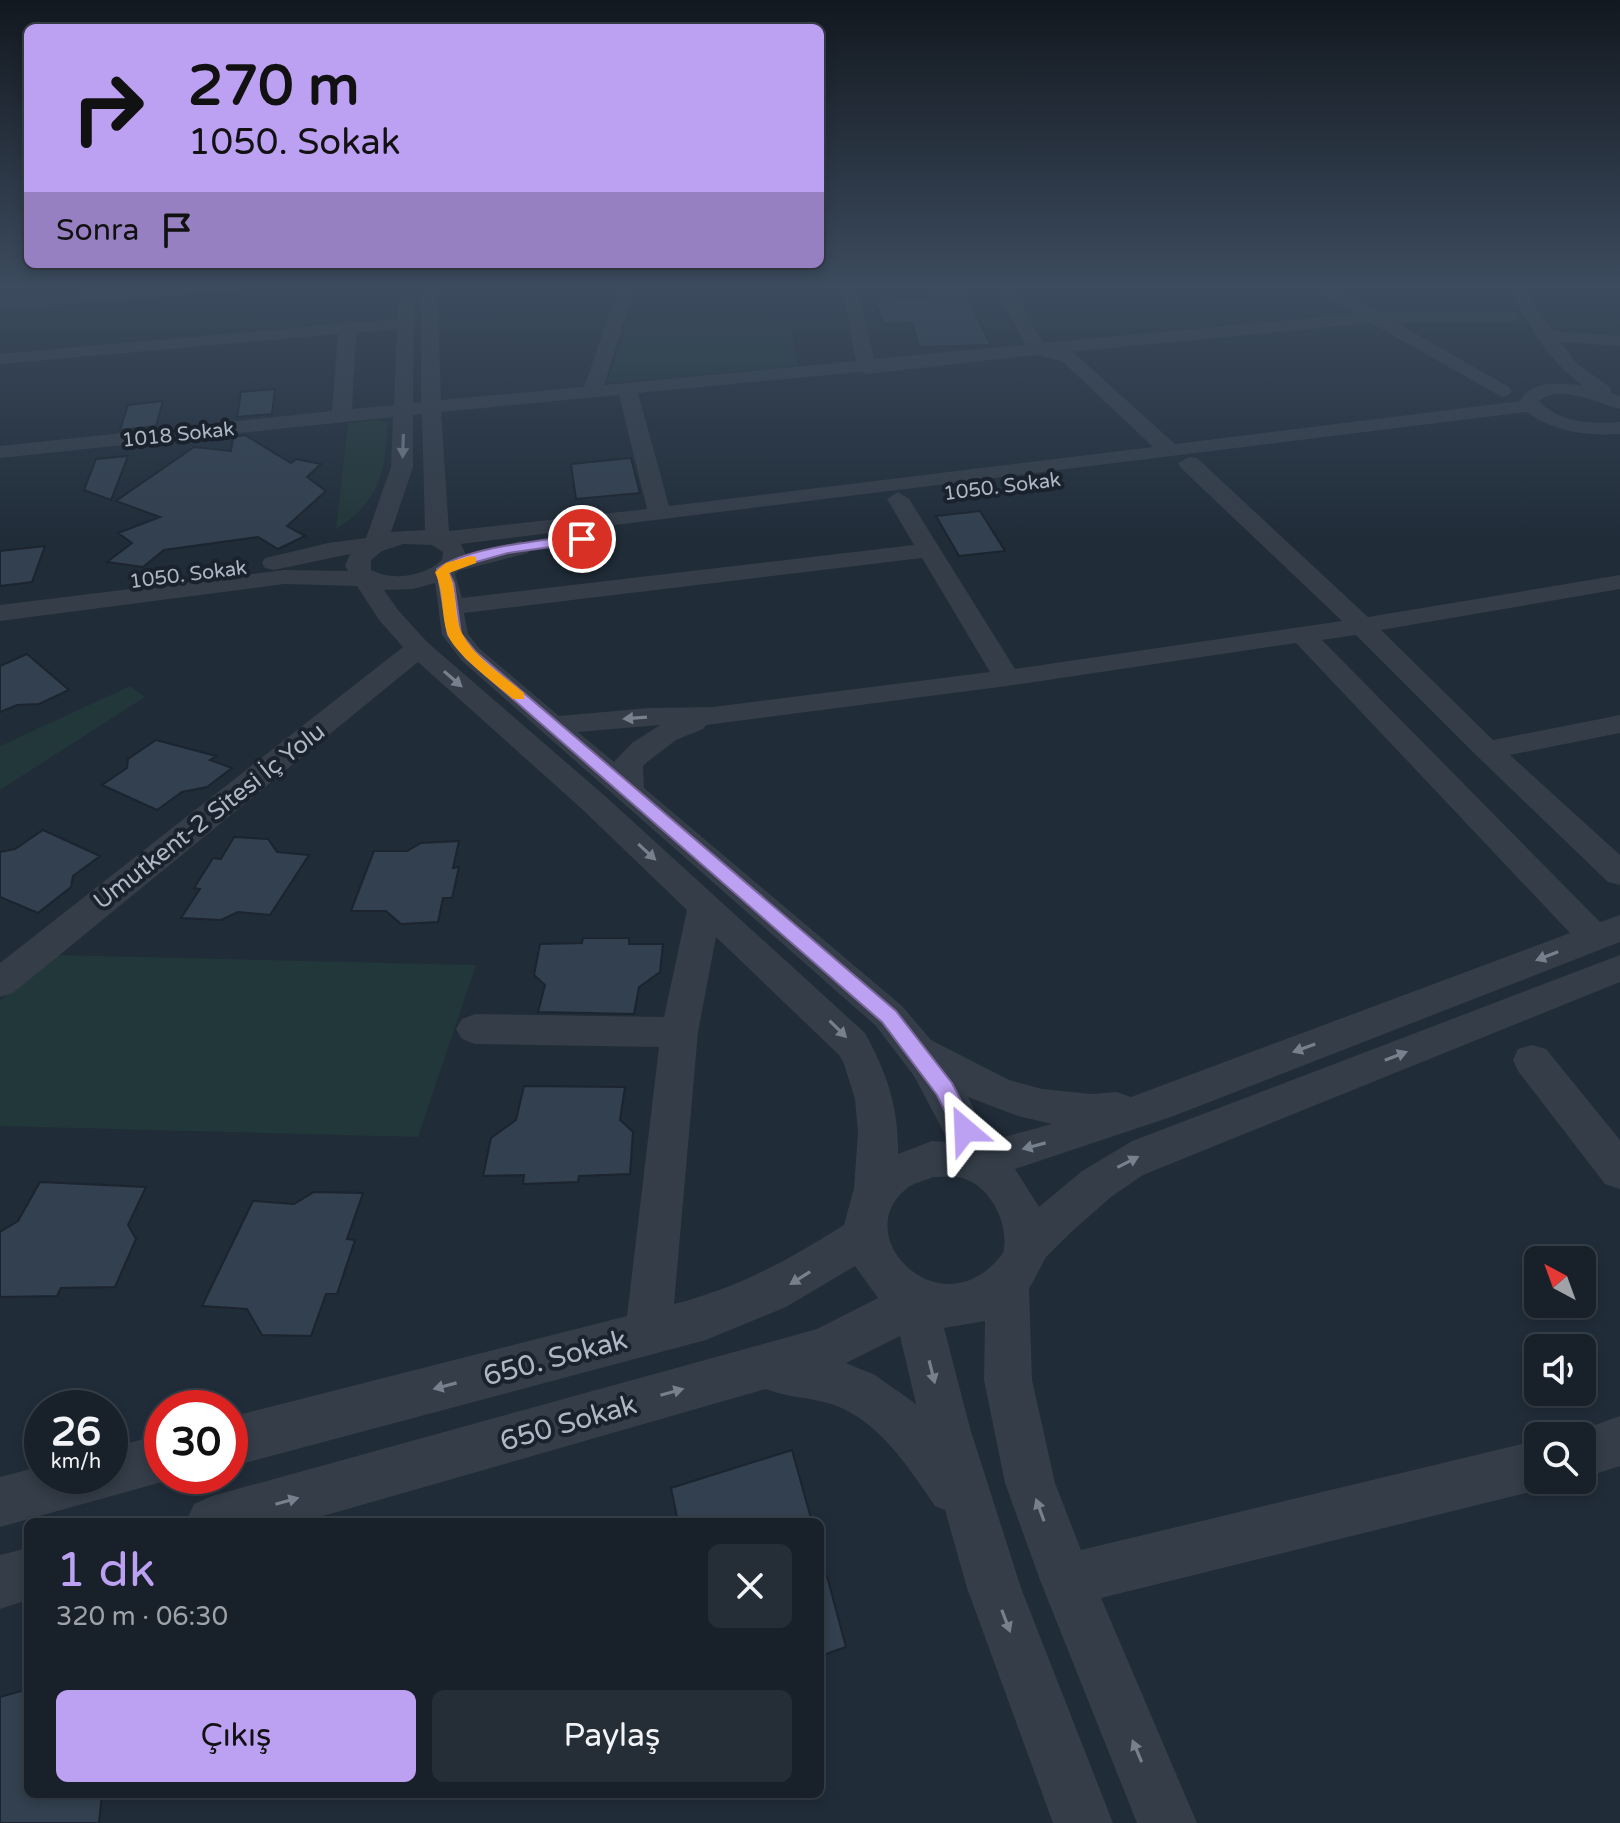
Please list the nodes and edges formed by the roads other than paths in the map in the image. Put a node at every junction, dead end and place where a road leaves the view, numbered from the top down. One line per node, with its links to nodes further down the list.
1 (345, 369): 16 (street)
2 (405, 369): 15 (street)
3 (432, 369): 14 (street)
4 (600, 369): 11 (street)
5 (855, 369): 9 (street, 1018 Sokak)
6 (1081, 369): 22 (street)
7 (1464, 369): 10 (street)
8 (1572, 369): 13 (street)
9 (627, 389): 11 (street, 1018 Sokak); 25 (street)
10 (1502, 391)
11 (592, 392): 14 (street, 1018 Sokak)
12 (1537, 392): 13 (street, 1050. Sokak); 17 (street); 22 (street, 1050. Sokak)
13 (1620, 403)
14 (433, 407): 15 (street, 1018 Sokak); 23 (street)
15 (404, 410): 16 (street, 1018 Sokak); 28 (street, one-way to 28)
16 (342, 416): 21 (street, 1018 Sokak)
17 (1556, 421): 19 (street); 22 (street, 1050. Sokak)
18 (1620, 428): 19 (street)
19 (1588, 429): 20 (street)
20 (1620, 436)
21 (0, 452)
22 (1179, 457): 24 (street, 1050. Sokak); 25 (street, 1050. Sokak); 36 (street)
23 (433, 491): 26 (street); 27 (street)
24 (898, 499): 29 (street); 30 (street, 1050. Sokak)
25 (660, 514): 26 (street, 1050. Sokak)
26 (534, 529): 27 (street, 1050. Sokak)
27 (438, 539): 28 (street, 1050. Sokak); 30 (street)
28 (375, 544): 31 (street); 33 (street, 1050. Sokak)
29 (930, 550): 34 (street); 39 (street)
30 (446, 569): 31 (street, 1050. Sokak); 34 (street)
31 (365, 579): 35 (street, 1050. Sokak); 38 (street)
32 (1620, 582): 36 (street)
33 (0, 598)
34 (450, 607): 43 (street)
35 (0, 613)
36 (1362, 626): 37 (street); 41 (street)
37 (1303, 635): 39 (street); 44 (street)
38 (418, 648): 48 (street, one-way to 48); 51 (street, Umutkent-2 Sitesi İç Yolu)
39 (1007, 678): 40 (street)
40 (713, 716): 43 (street, one-way to 43); 46 (street)
41 (1455, 719): 44 (street); 45 (street)
42 (1620, 724): 45 (street)
43 (552, 725): 46 (street)
44 (1393, 729): 49 (street)
45 (1487, 750): 47 (street)
46 (629, 788): 54 (street)
47 (1620, 874)
48 (705, 905): 53 (street); 59 (street, one-way to 59)
49 (1607, 933): 56 (street, one-way to 56)
50 (1620, 968): 60 (street, one-way to 50)
51 (0, 983)
52 (475, 1029): 53 (street)
53 (679, 1032): 62 (street)
54 (910, 1040): 56 (street); 57 (street)
55 (1532, 1060): 58 (street)
56 (1157, 1105): 57 (street, one-way to 57)
57 (975, 1163): 59 (street); 60 (street)
58 (1620, 1171)
59 (870, 1214): 61 (street); 62 (street, 650. Sokak, one-way to 62)
60 (1016, 1264): 61 (street); 73 (street, one-way to 60)
61 (913, 1296): 63 (street, 650 Sokak); 70 (street, one-way to 70)
62 (648, 1333): 64 (street, 650. Sokak, one-way to 64)
63 (756, 1369): 70 (street); 71 (street, 650 Sokak, one-way to 63)
64 (248, 1437)
65 (1620, 1441): 66 (street)
66 (1596, 1449)
67 (1524, 1468): 73 (street)
68 (30, 1494): 69 (street)
69 (0, 1502)
70 (973, 1517): 75 (street, one-way to 75)
71 (226, 1518)
72 (24, 1575): 74 (street)
73 (1066, 1580): 76 (street, one-way to 73)
74 (0, 1582)
75 (1083, 1823)
76 (1167, 1823)

